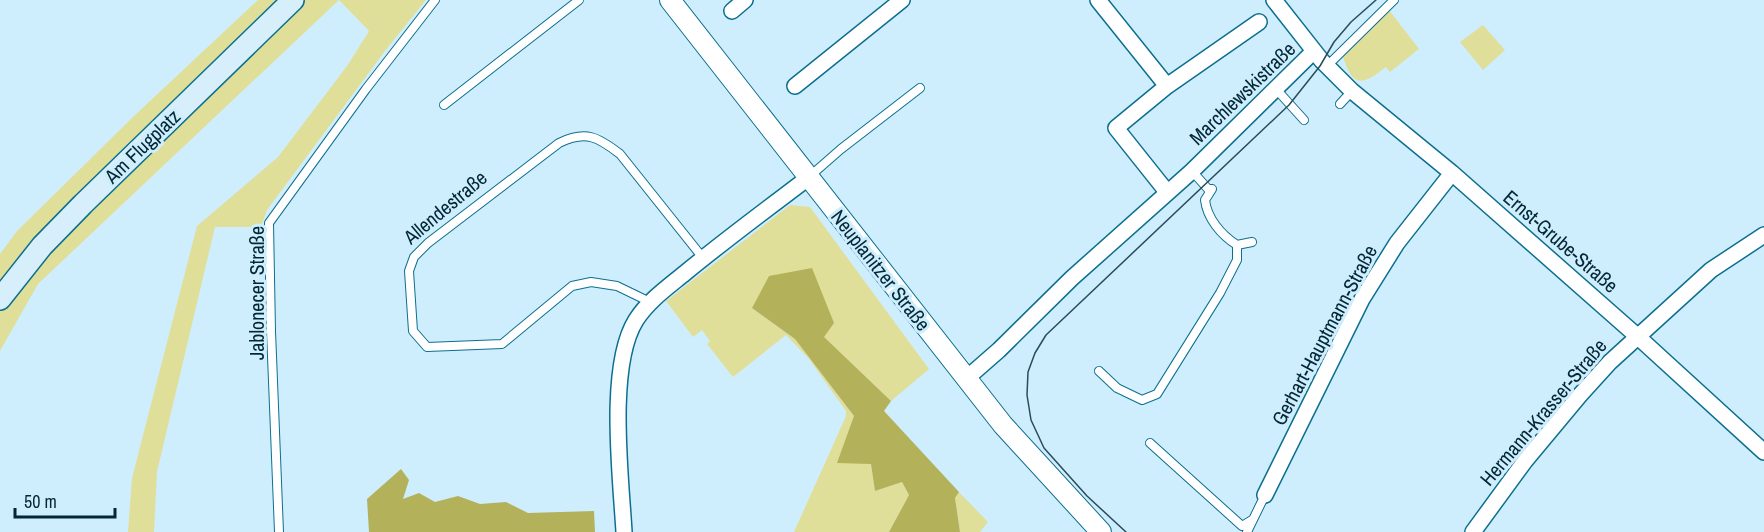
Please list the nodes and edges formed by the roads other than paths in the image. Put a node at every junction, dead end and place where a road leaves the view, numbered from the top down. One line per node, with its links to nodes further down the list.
1 (293, 0): 30 (main road, Am Flugplatz)
2 (435, 0): 39 (lane, Jablonecer Straße)
3 (579, 0): 20 (lane)
4 (670, 0): 24 (street, Neuplanitzer Straße)
5 (745, 0): 10 (street)
6 (902, 0): 14 (street)
7 (1098, 0): 15 (street)
8 (1274, 0): 12 (street)
9 (1394, 0): 13 (lane)
10 (732, 11)
11 (1259, 22): 15 (street, Marchlewskistraße)
12 (1314, 51): 13 (street, Marchlewskistraße); 17 (street, Marchlewskistraße)
13 (1327, 66): 18 (street, Ernst-Grube-Straße)
14 (795, 86)
15 (1167, 86): 25 (street, Marchlewskistraße)
16 (920, 88): 24 (lane)
17 (1276, 89): 21 (lane); 22 (street, Marchlewskistraße)
18 (1352, 91): 19 (lane); 23 (street, Ernst-Grube-Straße)
19 (1340, 104)
20 (444, 105)
21 (1304, 120)
22 (1192, 171): 25 (street, Marchlewskistraße); 28 (lane)
23 (1452, 173): 32 (street, Ernst-Grube-Straße); 37 (street, Gerhart-Hauptmann-Straße)
24 (808, 178): 29 (street); 34 (street, Neuplanitzer Straße)
25 (1167, 192): 34 (street, Marchlewskistraße)
26 (1764, 235): 32 (street, Hermann-Krasser-Straße)
27 (1252, 242): 28 (lane)
28 (1236, 245): 33 (lane)
29 (704, 258): 31 (street); 31 (lane, Allendestraße)
30 (0, 300)
31 (650, 302): 40 (street)
32 (1637, 336): 36 (street, Ernst-Grube-Straße); 43 (street, Hermann-Krasser-Straße)
33 (1099, 371)
34 (966, 378): 41 (street, Neuplanitzer Straße)
35 (1150, 443): 38 (lane)
36 (1764, 452)
37 (1265, 495): 38 (lane)
38 (1252, 520): 42 (lane)
39 (279, 532)
40 (624, 532)
41 (1101, 532)
42 (1247, 532)
43 (1473, 532)

